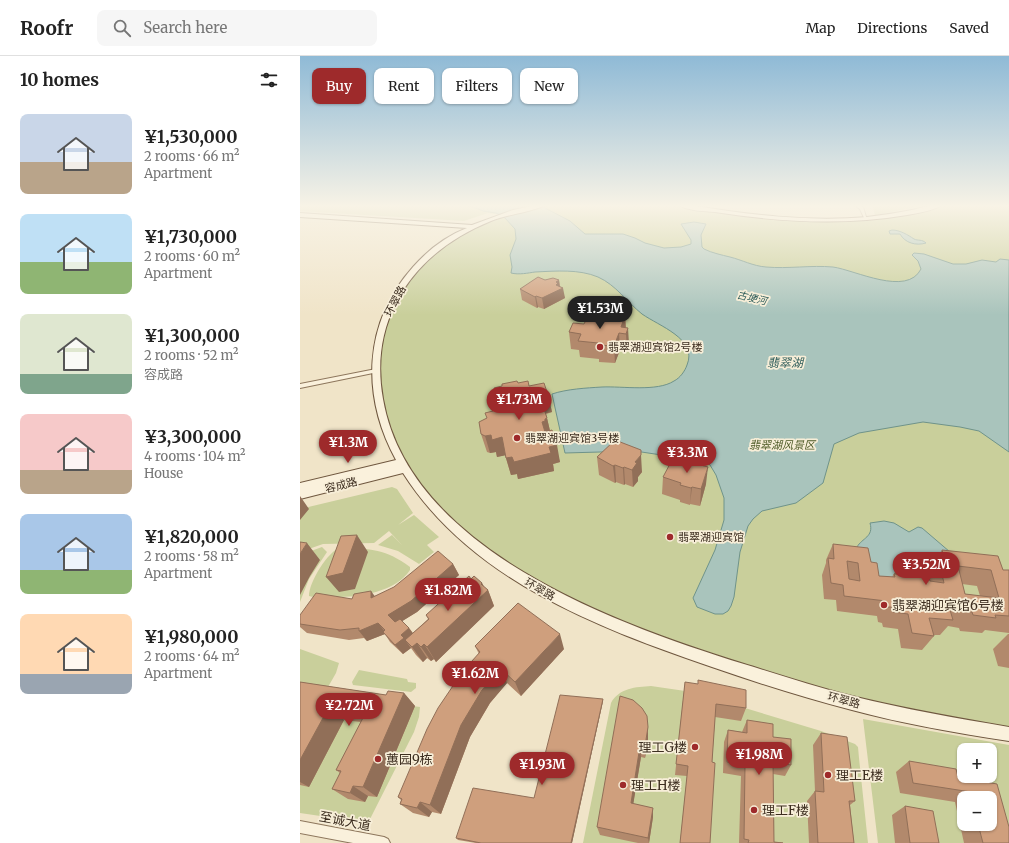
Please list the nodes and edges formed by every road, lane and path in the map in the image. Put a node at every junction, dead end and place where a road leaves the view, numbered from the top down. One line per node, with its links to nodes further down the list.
1 (444, 242): 2 (street, 环翠路)
2 (376, 371): 3 (street); 4 (street, 环翠路)
3 (300, 386)
4 (403, 466): 5 (street, 容成路); 6 (street, 容成路); 7 (street, 环翠路)
5 (300, 487)
6 (300, 495)
7 (1009, 734)
8 (300, 827): 9 (street, 至诚大道)
9 (384, 843)

